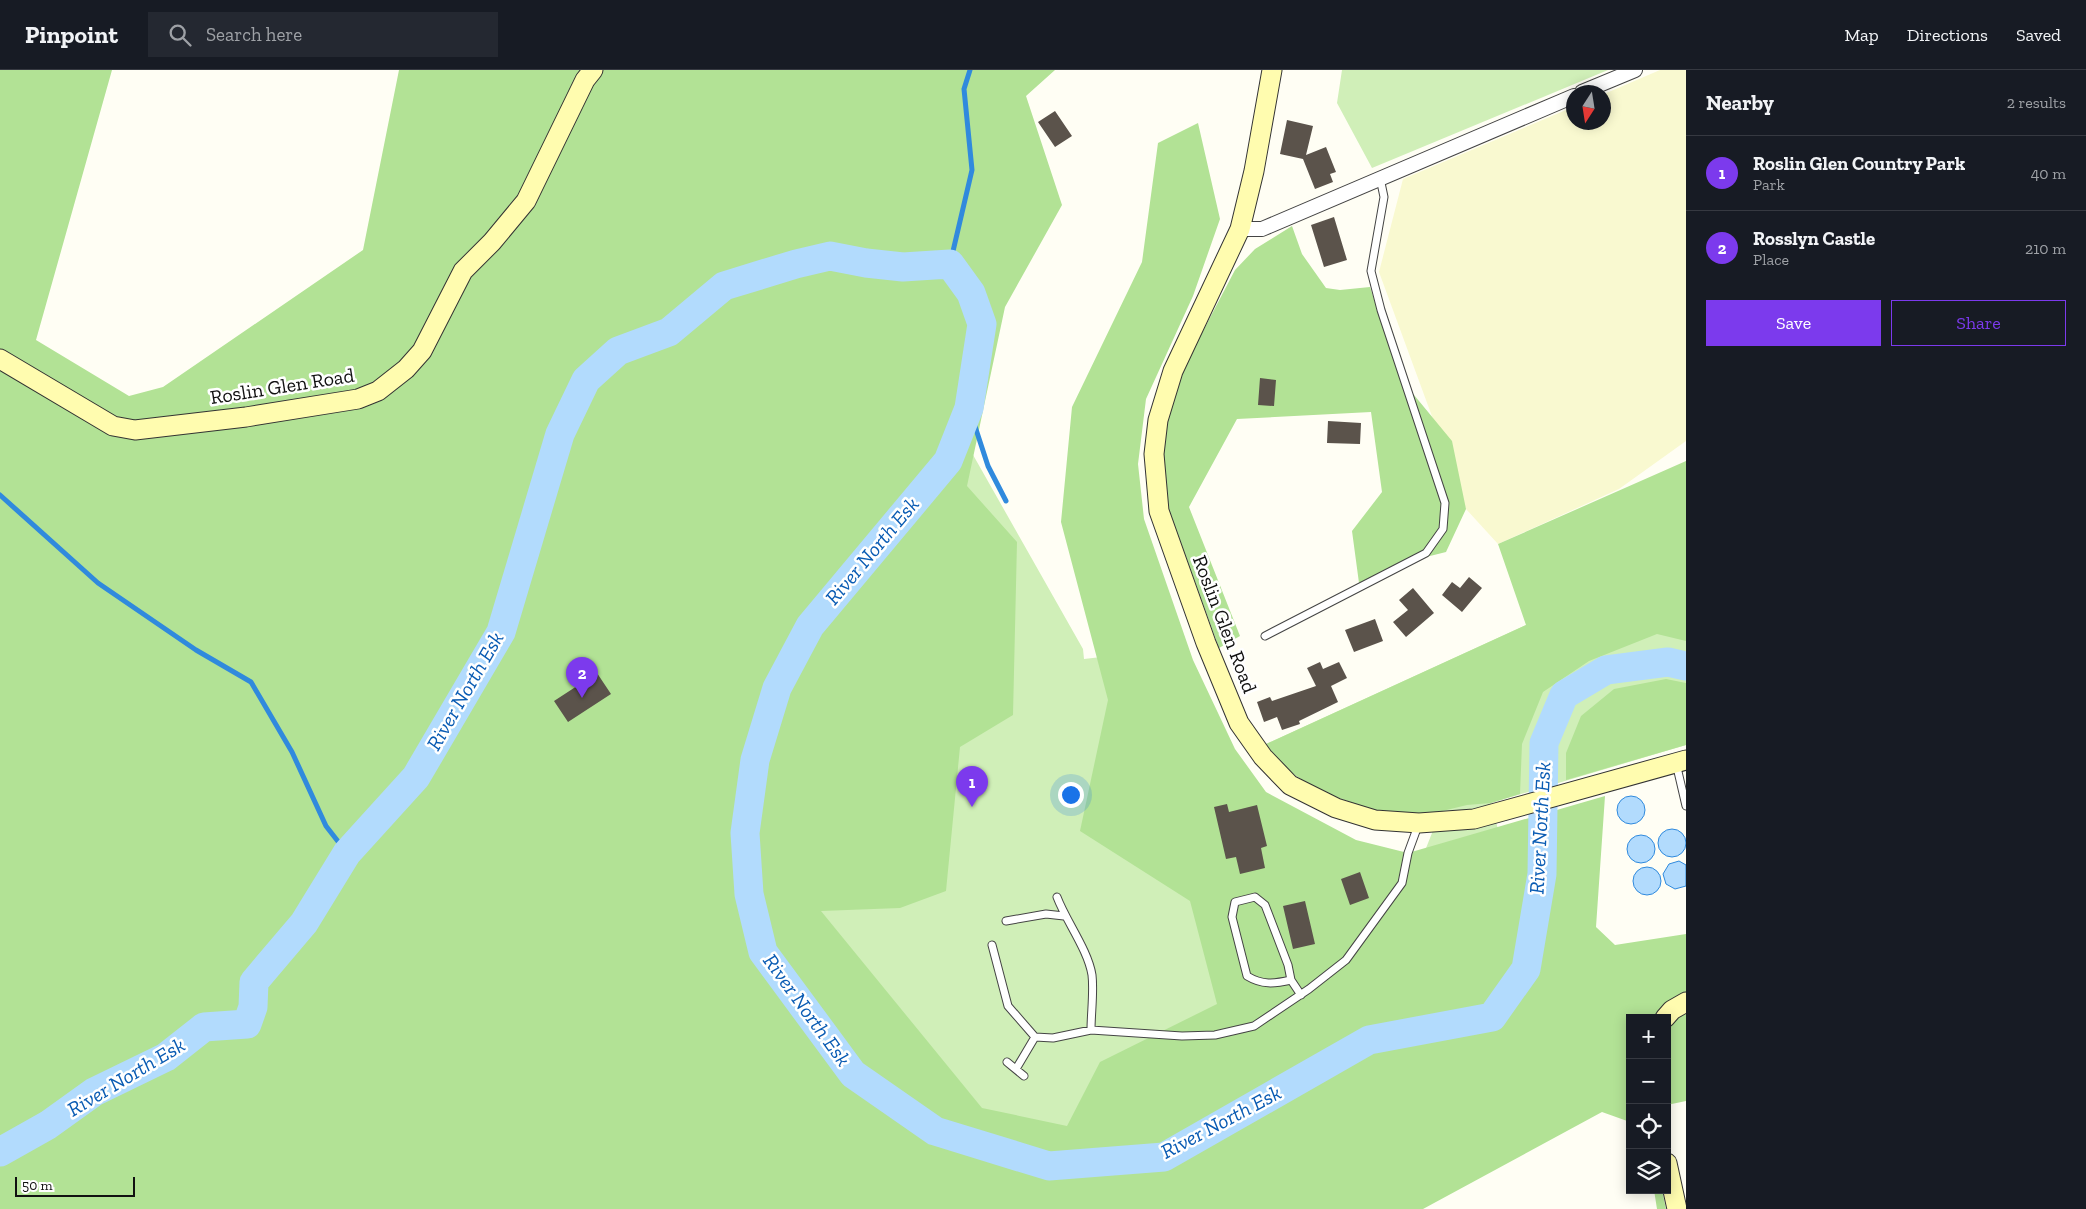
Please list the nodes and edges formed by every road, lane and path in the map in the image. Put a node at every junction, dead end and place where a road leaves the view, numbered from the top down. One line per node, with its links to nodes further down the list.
1 (593, 70): 8 (main road, Roslin Glen Road)
2 (1272, 70): 7 (main road, Roslin Glen Road)
3 (1635, 70): 4 (street)
4 (1599, 85)
5 (1566, 99): 6 (street)
6 (1380, 178): 7 (street); 9 (lane)
7 (1240, 229): 12 (main road, Roslin Glen Road)
8 (0, 359)
9 (1265, 636)
10 (1681, 761): 11 (lane); 12 (main road, Roslin Glen Road)
11 (1686, 806)
12 (1419, 823): 18 (lane)
13 (1057, 897): 14 (lane)
14 (1064, 916): 15 (lane); 21 (lane)
15 (1006, 921)
16 (992, 945): 22 (lane)
17 (1291, 980): 17 (lane); 18 (lane)
18 (1301, 994): 21 (lane)
19 (1686, 1002): 20 (main road)
20 (1668, 1014)
21 (1091, 1030): 22 (lane)
22 (1036, 1037): 24 (lane)
23 (1007, 1062): 24 (lane)
24 (1016, 1069): 25 (lane)
25 (1024, 1076)
26 (1671, 1181): 27 (main road)
27 (1677, 1209)

